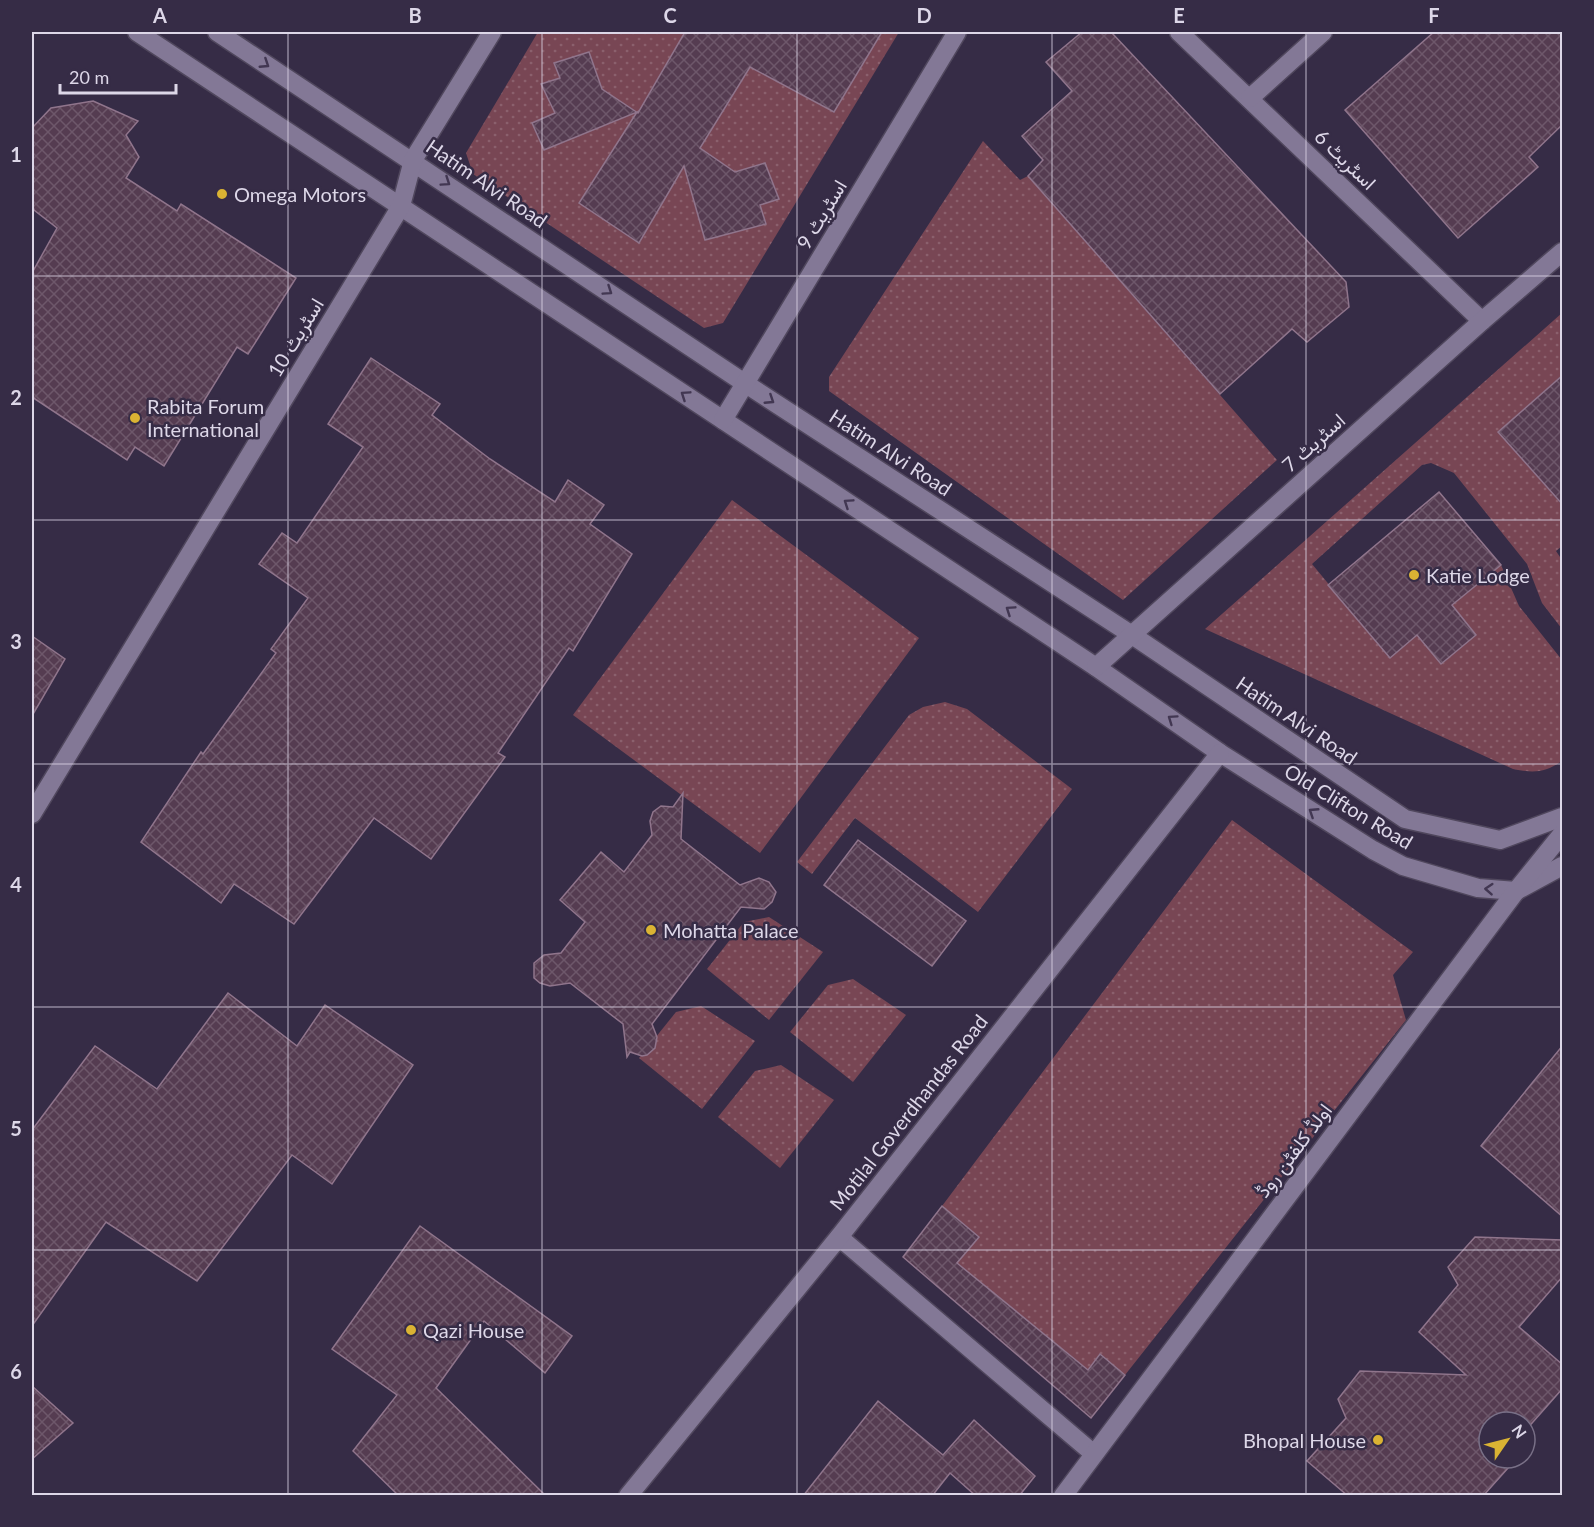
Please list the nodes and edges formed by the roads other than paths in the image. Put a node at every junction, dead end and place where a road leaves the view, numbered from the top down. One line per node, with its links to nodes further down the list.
1 (137, 32): 9 (street)
2 (216, 32): 8 (street, Hatim Alvi Road, one-way to 8)
3 (492, 32): 8 (street, اسٹریٹ 10)
4 (957, 32): 12 (street, اسٹریٹ 9)
5 (1179, 32): 7 (street, اسٹریٹ 6)
6 (1323, 32): 7 (street)
7 (1250, 99): 11 (street, اسٹریٹ 6)
8 (413, 160): 9 (street, اسٹریٹ 10); 12 (street, Hatim Alvi Road, one-way to 12)
9 (401, 206): 13 (street, one-way to 9); 17 (street, اسٹریٹ 10)
10 (1563, 252): 11 (street, اسٹریٹ 7)
11 (1482, 321): 14 (street, اسٹریٹ 7)
12 (746, 384): 13 (street, اسٹریٹ 9); 14 (street, Hatim Alvi Road, one-way to 14)
13 (723, 420): 15 (street, one-way to 13)
14 (1132, 635): 15 (street, اسٹریٹ 7); 18 (street, Hatim Alvi Road)
15 (1095, 667): 16 (street, one-way to 15)
16 (1220, 753): 21 (street, Old Clifton Road, one-way to 16); 22 (street, Motilal Goverdhandas Road)
17 (32, 814)
18 (1563, 817)
19 (1563, 834): 21 (street, اولڈ کلفٹن روڈ)
20 (1563, 866): 21 (street)
21 (1516, 891): 23 (street, اولڈ کلفٹن روڈ)
22 (839, 1237): 23 (street); 24 (street, Motilal Goverdhandas Road)
23 (1094, 1454): 25 (street, اولڈ کلفٹن روڈ)
24 (628, 1496)
25 (1063, 1496)

